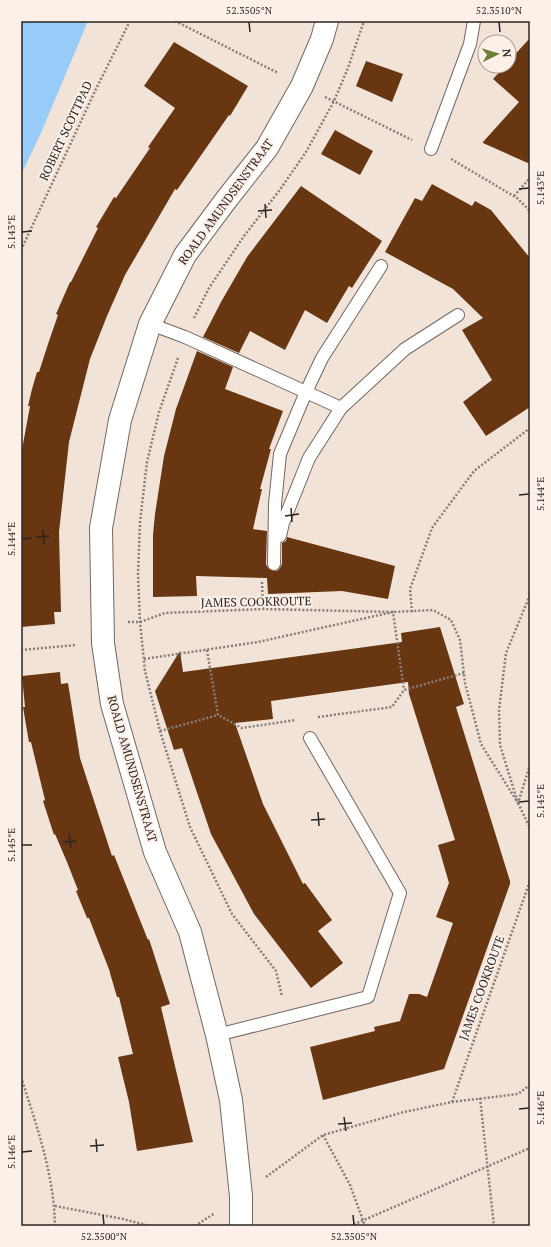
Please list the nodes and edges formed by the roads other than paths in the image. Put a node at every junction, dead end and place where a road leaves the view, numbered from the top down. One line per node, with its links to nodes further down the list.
1 (327, 21): 6 (street, ROALD AMUNDSENSTRAAT)
2 (474, 21): 3 (lane)
3 (431, 149)
4 (381, 266): 7 (lane)
5 (458, 315): 8 (lane)
6 (150, 324): 7 (lane); 10 (street, ROALD AMUNDSENSTRAAT)
7 (306, 392): 8 (lane); 8 (lane)
8 (341, 408)
9 (310, 738): 10 (lane)
10 (217, 1035): 11 (street, ROALD AMUNDSENSTRAAT)
11 (241, 1226)

